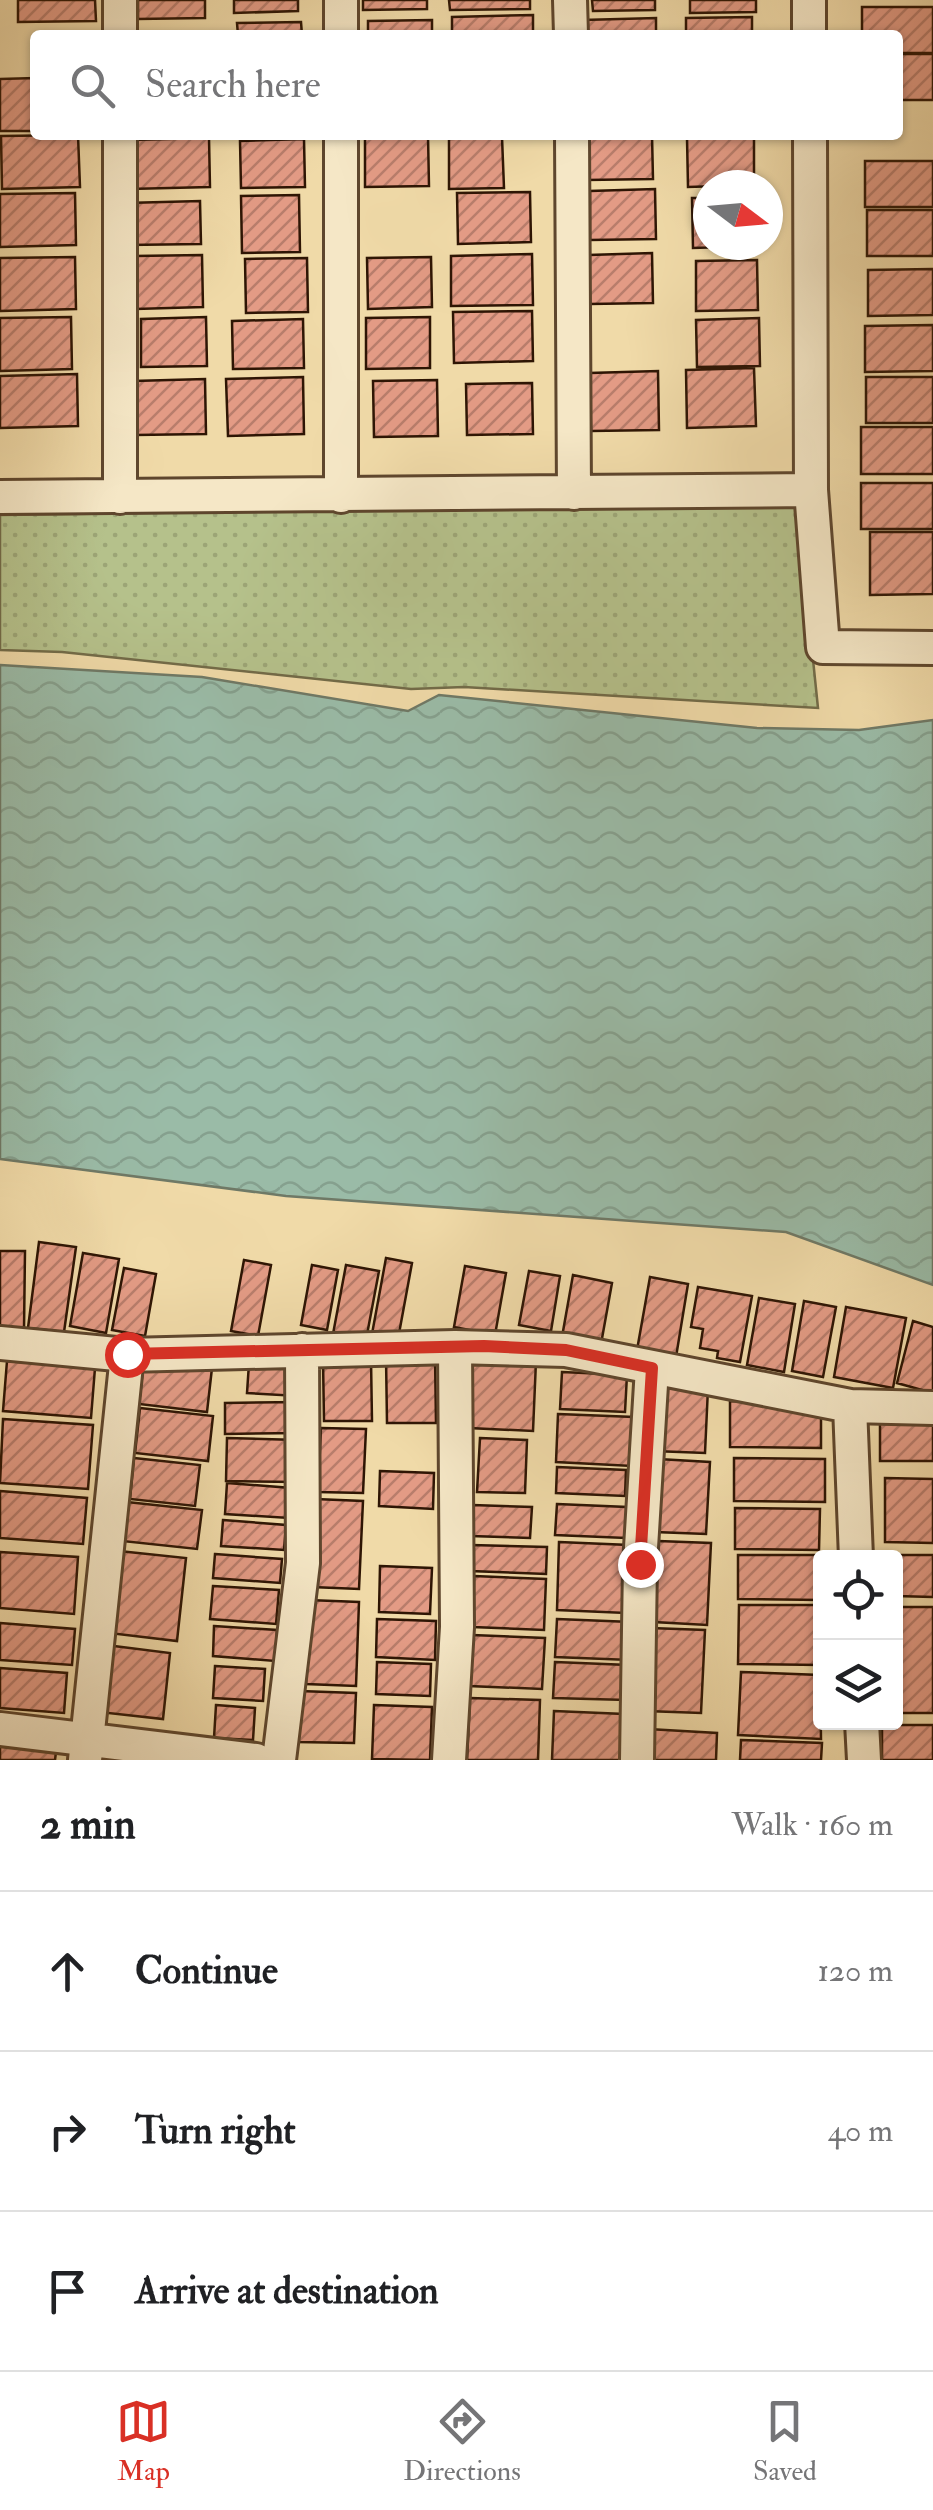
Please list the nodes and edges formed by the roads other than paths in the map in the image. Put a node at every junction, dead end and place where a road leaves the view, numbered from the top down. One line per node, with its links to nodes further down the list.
1 (120, 0): 5 (street)
2 (341, 0): 6 (street)
3 (570, 0): 7 (street)
4 (809, 0): 8 (street)
5 (120, 30)
6 (341, 30)
7 (571, 30)
8 (809, 30)
9 (120, 140): 16 (street)
10 (341, 140): 15 (street)
11 (572, 140): 14 (street)
12 (810, 140): 13 (street)
13 (810, 490): 14 (street); 18 (street)
14 (574, 493): 15 (street)
15 (341, 496): 16 (street)
16 (120, 497): 17 (street)
17 (0, 498)
18 (933, 648)
19 (0, 1343): 22 (street)
20 (456, 1346): 21 (street); 23 (street); 32 (street)
21 (302, 1350): 22 (street); 31 (street)
22 (127, 1354): 29 (street)
23 (652, 1368): 24 (street); 33 (street)
24 (850, 1406): 25 (street); 26 (street)
25 (933, 1408)
26 (856, 1550)
27 (0, 1729): 29 (street)
28 (862, 1730): 34 (street)
29 (86, 1750): 30 (street)
30 (256, 1760)
31 (279, 1760)
32 (449, 1760)
33 (637, 1760)
34 (864, 1760)

